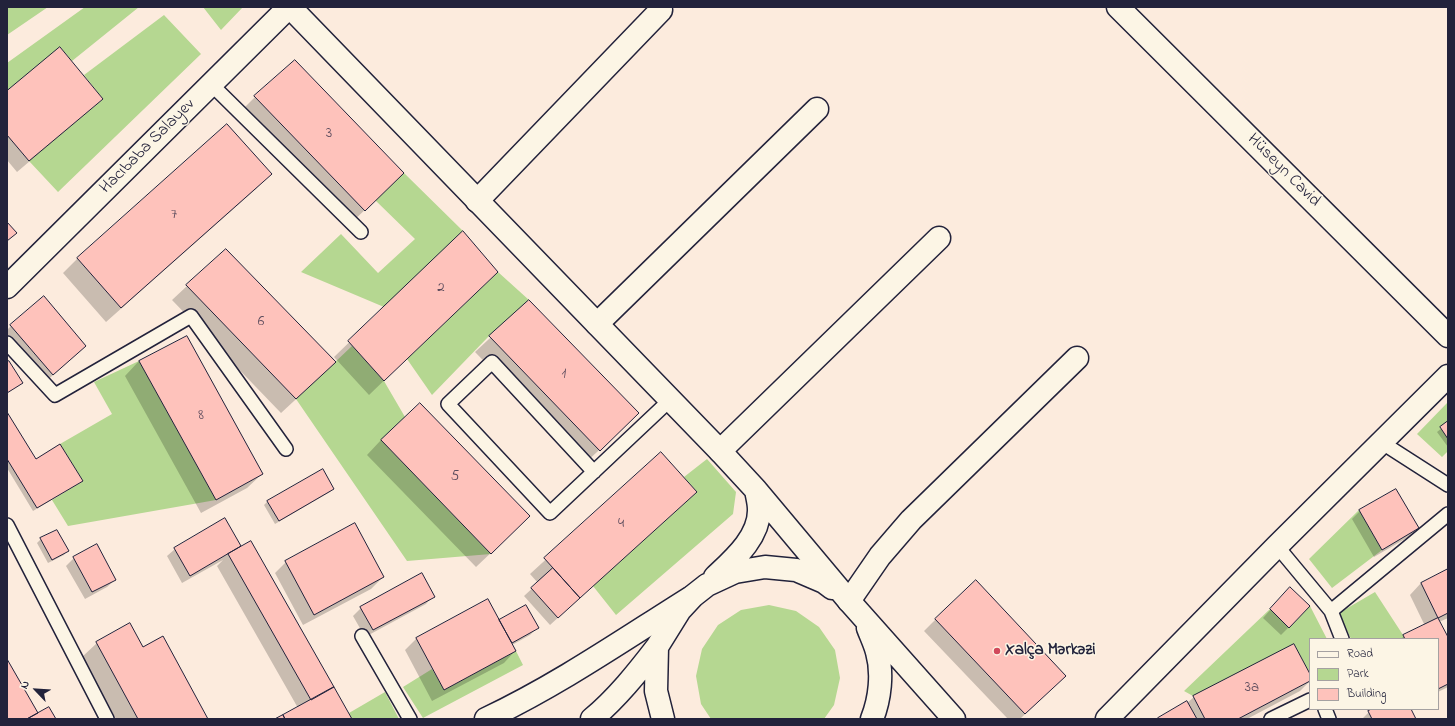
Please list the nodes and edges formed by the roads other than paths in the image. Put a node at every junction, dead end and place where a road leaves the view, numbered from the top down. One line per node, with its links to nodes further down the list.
1 (290, 7): 4 (street, Hacıbaba Salayev); 6 (street)
2 (1118, 7): 11 (street, Hüseyn Cavid)
3 (661, 10): 6 (street)
4 (211, 84): 7 (lane); 9 (street, Hacıbaba Salayev)
5 (817, 109): 10 (street)
6 (477, 201): 10 (street)
7 (361, 232)
8 (939, 238): 18 (street)
9 (7, 287)
10 (597, 324): 15 (street)
11 (1448, 336)
12 (7, 343): 17 (lane)
13 (1077, 358): 26 (street)
14 (1448, 376): 16 (street)
15 (670, 400): 18 (street); 19 (lane)
16 (1381, 442): 20 (lane); 24 (street)
17 (286, 449)
18 (720, 450): 21 (street)
19 (594, 472): 19 (lane)
20 (1448, 485)
21 (756, 490): 25 (street); 26 (street)
22 (1448, 514): 27 (lane)
23 (7, 525): 33 (lane)
24 (1277, 546): 27 (lane); 40 (street)
25 (700, 590): 26 (street); 30 (street); 35 (street)
26 (849, 601): 38 (street); 39 (street)
27 (1330, 611): 29 (lane)
28 (362, 636): 34 (lane)
29 (1342, 638)
30 (657, 647): 36 (street); 37 (street)
31 (1309, 700): 41 (lane)
32 (1326, 710): 42 (lane)
33 (107, 719)
34 (410, 719)
35 (486, 719)
36 (592, 719)
37 (663, 719)
38 (872, 719)
39 (954, 719)
40 (1107, 719)
41 (1270, 719)
42 (1330, 719)

